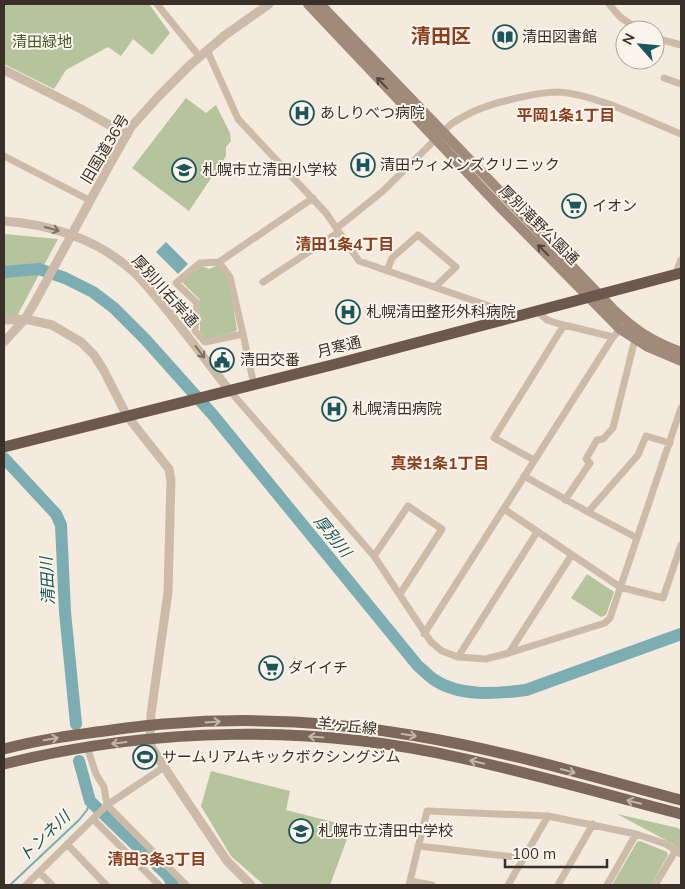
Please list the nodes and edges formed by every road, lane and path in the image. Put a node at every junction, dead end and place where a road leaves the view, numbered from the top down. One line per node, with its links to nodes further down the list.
1 (157, 4): 10 (street)
2 (269, 4): 9 (street, 旧国道36号)
3 (308, 4): 16 (main road, 厚別滝野公園通, one-way to 3)
4 (320, 4): 16 (main road, 厚別滝野公園通)
5 (609, 4): 6 (street)
6 (625, 20)
7 (665, 41): 8 (street)
8 (681, 45)
9 (207, 50): 10 (street, 旧国道36号); 18 (street)
10 (199, 56): 15 (street, 旧国道36号)
11 (4, 70): 15 (street)
12 (664, 78): 13 (street)
13 (681, 84)
14 (681, 134): 16 (street)
15 (127, 135): 19 (street, 旧国道36号)
16 (439, 135): 21 (street); 29 (main road, 厚別滝野公園通)
17 (4, 156): 19 (street)
18 (313, 198): 21 (street); 24 (street)
19 (91, 201): 22 (street, 旧国道36号)
20 (4, 221): 22 (street, 厚別川右岸通, one-way to 22)
21 (338, 230): 25 (street); 27 (street)
22 (72, 235): 31 (street, 旧国道36号); 43 (street, 厚別川右岸通, one-way to 43)
23 (681, 260): 26 (street)
24 (219, 262): 36 (street); 36 (street)
25 (387, 271): 28 (street); 28 (street)
26 (678, 274): 29 (highway, 月寒通)
27 (263, 282)
28 (434, 288): 32 (street)
29 (594, 296): 30 (highway, 月寒通); 35 (main road, 厚別滝野公園通)
30 (537, 311): 32 (highway, 月寒通); 34 (street)
31 (25, 319): 33 (street); 39 (street, 旧国道36号); 45 (street)
32 (508, 319): 42 (highway, 月寒通)
33 (4, 320)
34 (564, 325): 37 (street); 48 (street)
35 (624, 326): 37 (street); 38 (main road, 厚別滝野公園通); 40 (main road, 厚別滝野公園通)
36 (243, 334): 42 (street)
37 (613, 337): 48 (street)
38 (635, 339): 41 (main road, 厚別滝野公園通); 50 (street)
39 (4, 342)
40 (681, 352)
41 (681, 361)
42 (254, 384): 43 (highway, 月寒通)
43 (223, 391): 45 (highway, 月寒通); 56 (street)
44 (681, 408): 46 (street)
45 (127, 416): 47 (highway, 月寒通); 63 (street)
46 (670, 443): 52 (street); 54 (street)
47 (4, 447)
48 (534, 460): 49 (street)
49 (524, 476): 50 (street); 51 (street)
50 (564, 500): 52 (street)
51 (504, 509): 53 (street); 60 (street)
52 (588, 512): 54 (street)
53 (537, 532): 57 (street); 62 (street)
54 (636, 538): 58 (street)
55 (681, 545): 58 (street)
56 (374, 556): 59 (street); 59 (street)
57 (571, 556): 58 (street); 61 (street)
58 (620, 588): 61 (street)
59 (400, 594): 60 (street)
60 (424, 634): 62 (street)
61 (509, 653): 62 (street)
62 (458, 657)
63 (150, 725): 64 (street); 66 (main road, 羊ヶ丘線, one-way to 63); 69 (main road, 羊ヶ丘線, one-way to 69)
64 (150, 738): 65 (main road, 羊ヶ丘線, one-way to 65); 68 (street); 71 (main road, 羊ヶ丘線, one-way to 64)
65 (87, 747): 67 (main road, 羊ヶ丘線); 70 (street)
66 (4, 749)
67 (4, 764)
68 (164, 767): 70 (street); 87 (street)
69 (681, 800)
70 (106, 807): 73 (street); 86 (street)
71 (681, 814)
72 (548, 816): 74 (street); 77 (street); 79 (street)
73 (96, 817): 76 (street); 85 (street)
74 (593, 824): 75 (street); 90 (street)
75 (636, 834): 78 (street); 91 (street)
76 (67, 844): 80 (street); 84 (street)
77 (418, 846): 79 (street); 81 (street)
78 (678, 852): 92 (street)
79 (524, 858): 89 (street)
80 (39, 872): 82 (street); 83 (street)
81 (410, 883): 88 (street)
82 (26, 885)
83 (52, 885)
84 (106, 885)
85 (159, 885)
86 (186, 885)
87 (251, 885)
88 (432, 885)
89 (508, 885)
90 (558, 885)
91 (607, 885)
92 (655, 885)

